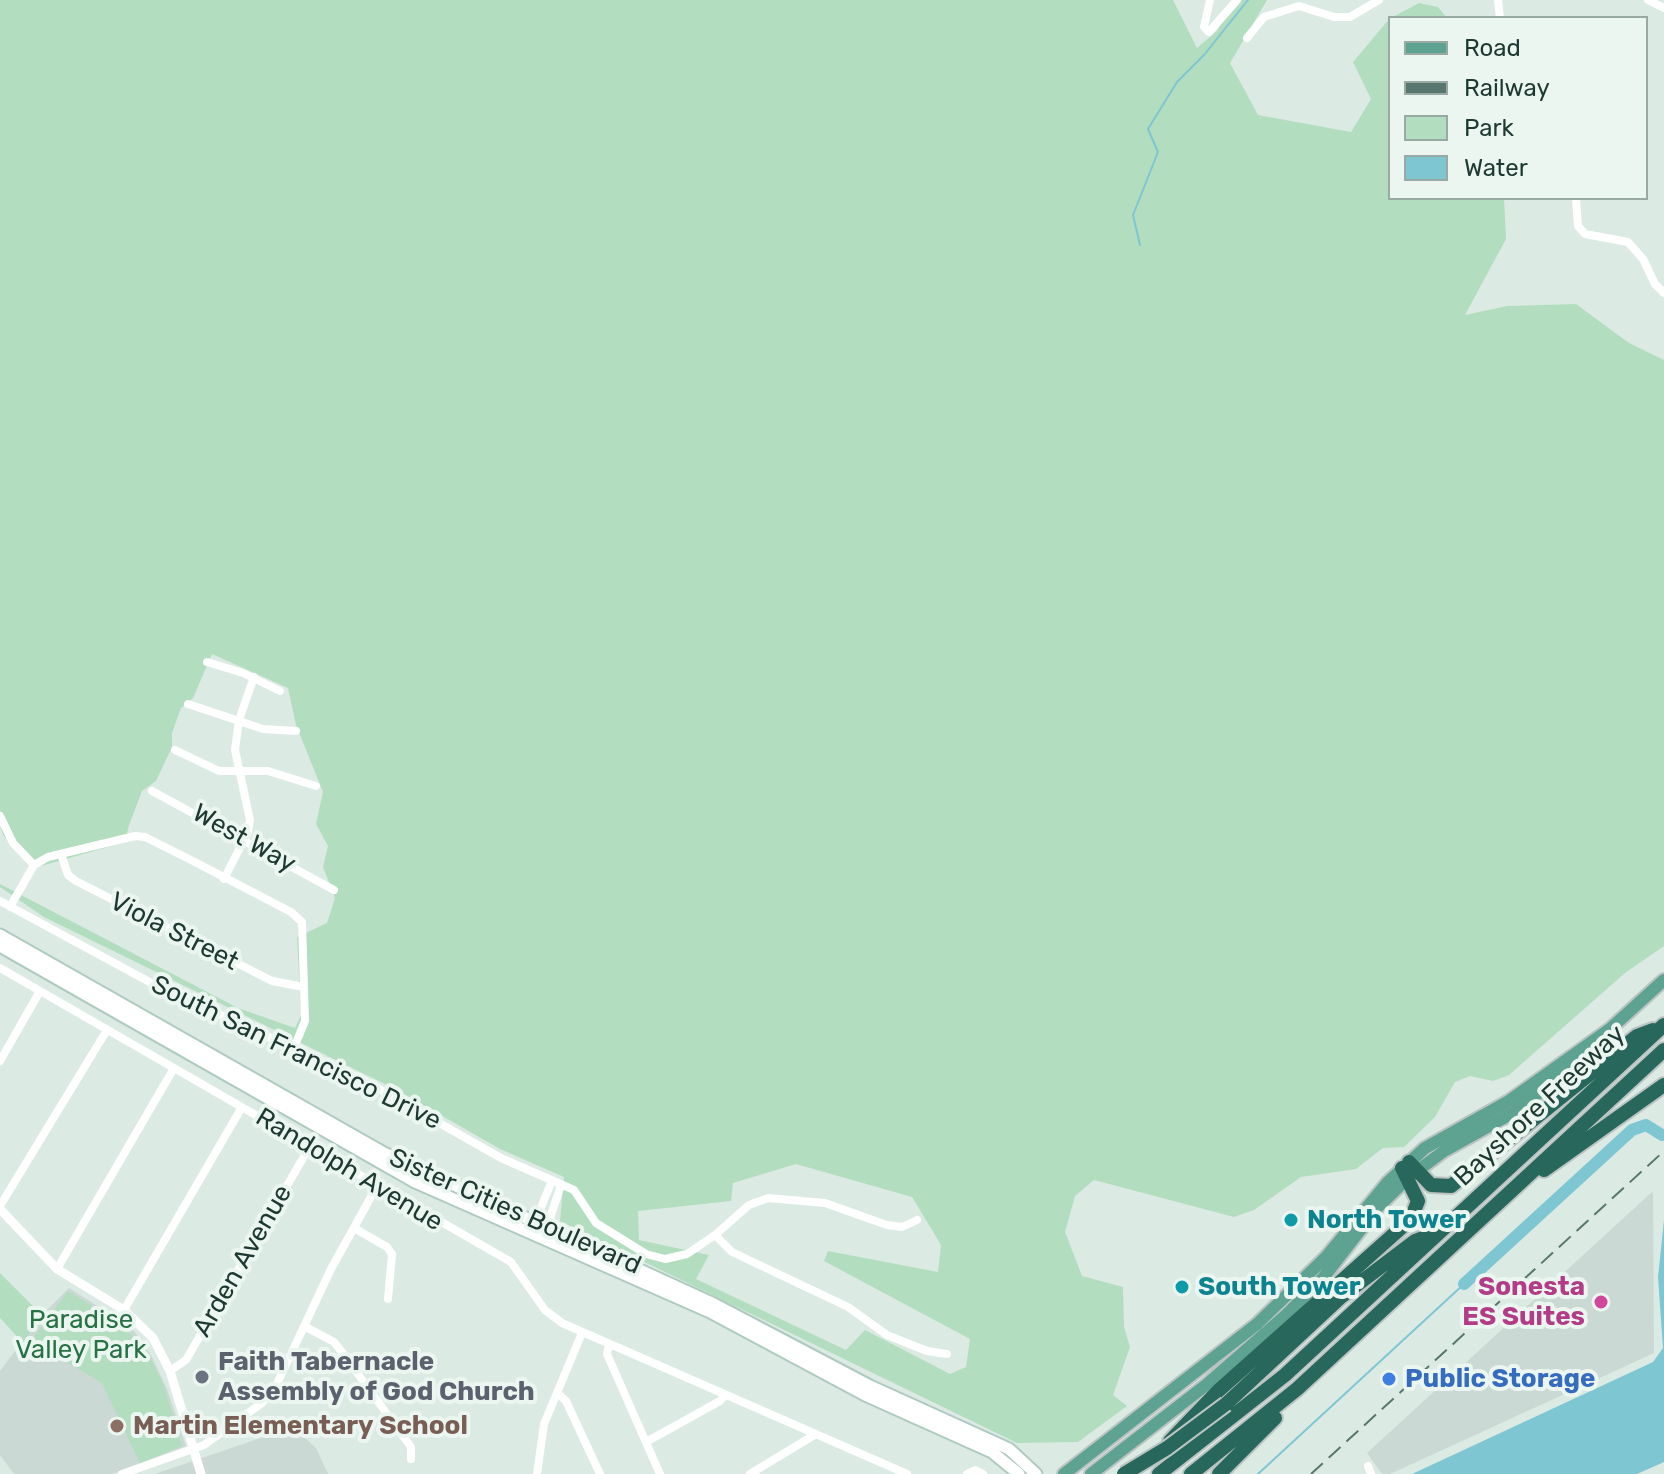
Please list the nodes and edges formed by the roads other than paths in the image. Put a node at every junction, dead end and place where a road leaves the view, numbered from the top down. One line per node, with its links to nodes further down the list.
1 (1210, 0): 2 (street)
2 (1237, 0)
3 (1379, 0): 6 (street)
4 (1648, 0): 5 (street)
5 (1664, 8)
6 (1247, 38)
7 (1576, 200): 8 (street)
8 (1664, 293)
9 (207, 662): 10 (street)
10 (254, 677): 11 (street); 13 (street)
11 (280, 691)
12 (188, 704): 13 (street)
13 (239, 720): 14 (street); 16 (street)
14 (296, 731)
15 (175, 750): 16 (street)
16 (238, 772): 17 (street); 20 (street)
17 (316, 786)
18 (152, 791): 20 (street, West Way)
19 (0, 817): 22 (street)
20 (242, 843): 23 (street); 24 (street, West Way)
21 (61, 854): 22 (street); 23 (street); 31 (street, Viola Street)
22 (34, 865): 26 (street)
23 (224, 879): 31 (street)
24 (334, 890)
25 (0, 901): 26 (street, South San Francisco Drive)
26 (10, 907): 35 (street, South San Francisco Drive)
27 (0, 935): 49 (main road, Sister Cities Boulevard)
28 (0, 946): 53 (main road, Sister Cities Boulevard)
29 (0, 968): 32 (street, Randolph Avenue)
30 (1664, 980): 42 (main road)
31 (304, 987): 35 (street)
32 (40, 991): 34 (street, Randolph Avenue); 37 (street)
33 (1662, 1026): 42 (highway); 51 (highway, Bayshore Freeway)
34 (107, 1030): 38 (street, Randolph Avenue); 47 (street)
35 (293, 1050): 43 (street, South San Francisco Drive)
36 (1664, 1050): 46 (highway, Bayshore Freeway)
37 (0, 1061)
38 (174, 1068): 40 (street, Randolph Avenue); 54 (street)
39 (1664, 1085): 46 (highway)
40 (242, 1107): 41 (street, Randolph Avenue); 57 (street)
41 (310, 1146): 45 (street, Randolph Avenue); 62 (street, Arden Avenue)
42 (1409, 1169): 80 (main road); 81 (main road); 83 (highway)
43 (552, 1181): 44 (street, South San Francisco Drive); 49 (street)
44 (561, 1185): 49 (street); 52 (street)
45 (377, 1186): 50 (street); 59 (street, Randolph Avenue)
46 (1504, 1197): 55 (highway, Bayshore Freeway)
47 (0, 1207): 54 (street)
48 (917, 1220): 52 (street)
49 (542, 1225): 53 (street); 79 (main road, Sister Cities Boulevard)
50 (354, 1228): 56 (street); 58 (street)
51 (1440, 1231): 82 (highway, bridge); 84 (highway, Bayshore Freeway)
52 (715, 1235): 61 (street)
53 (537, 1237): 78 (main road, Sister Cities Boulevard)
54 (57, 1269): 57 (street)
55 (1405, 1288): 85 (highway, Bayshore Freeway); 86 (highway)
56 (388, 1299)
57 (124, 1310): 62 (street)
58 (304, 1326): 67 (street); 68 (street)
59 (582, 1333): 60 (street, Randolph Avenue); 63 (street)
60 (609, 1345): 64 (street, Randolph Avenue); 66 (street)
61 (947, 1354)
62 (170, 1371): 67 (street)
63 (557, 1393): 71 (street); 72 (street)
64 (725, 1395): 65 (street, Randolph Avenue); 66 (street)
65 (816, 1434): 74 (street); 75 (street, Randolph Avenue)
66 (646, 1442): 73 (street)
67 (193, 1450): 69 (street); 70 (street)
68 (411, 1459)
69 (122, 1474)
70 (201, 1474)
71 (537, 1474)
72 (600, 1474)
73 (660, 1474)
74 (750, 1474)
75 (907, 1474)
76 (967, 1474): 77 (street)
77 (983, 1474)
78 (1019, 1474)
79 (1036, 1474)
80 (1064, 1474)
81 (1091, 1474)
82 (1124, 1474)
83 (1135, 1474)
84 (1159, 1474)
85 (1191, 1474)
86 (1219, 1474)

